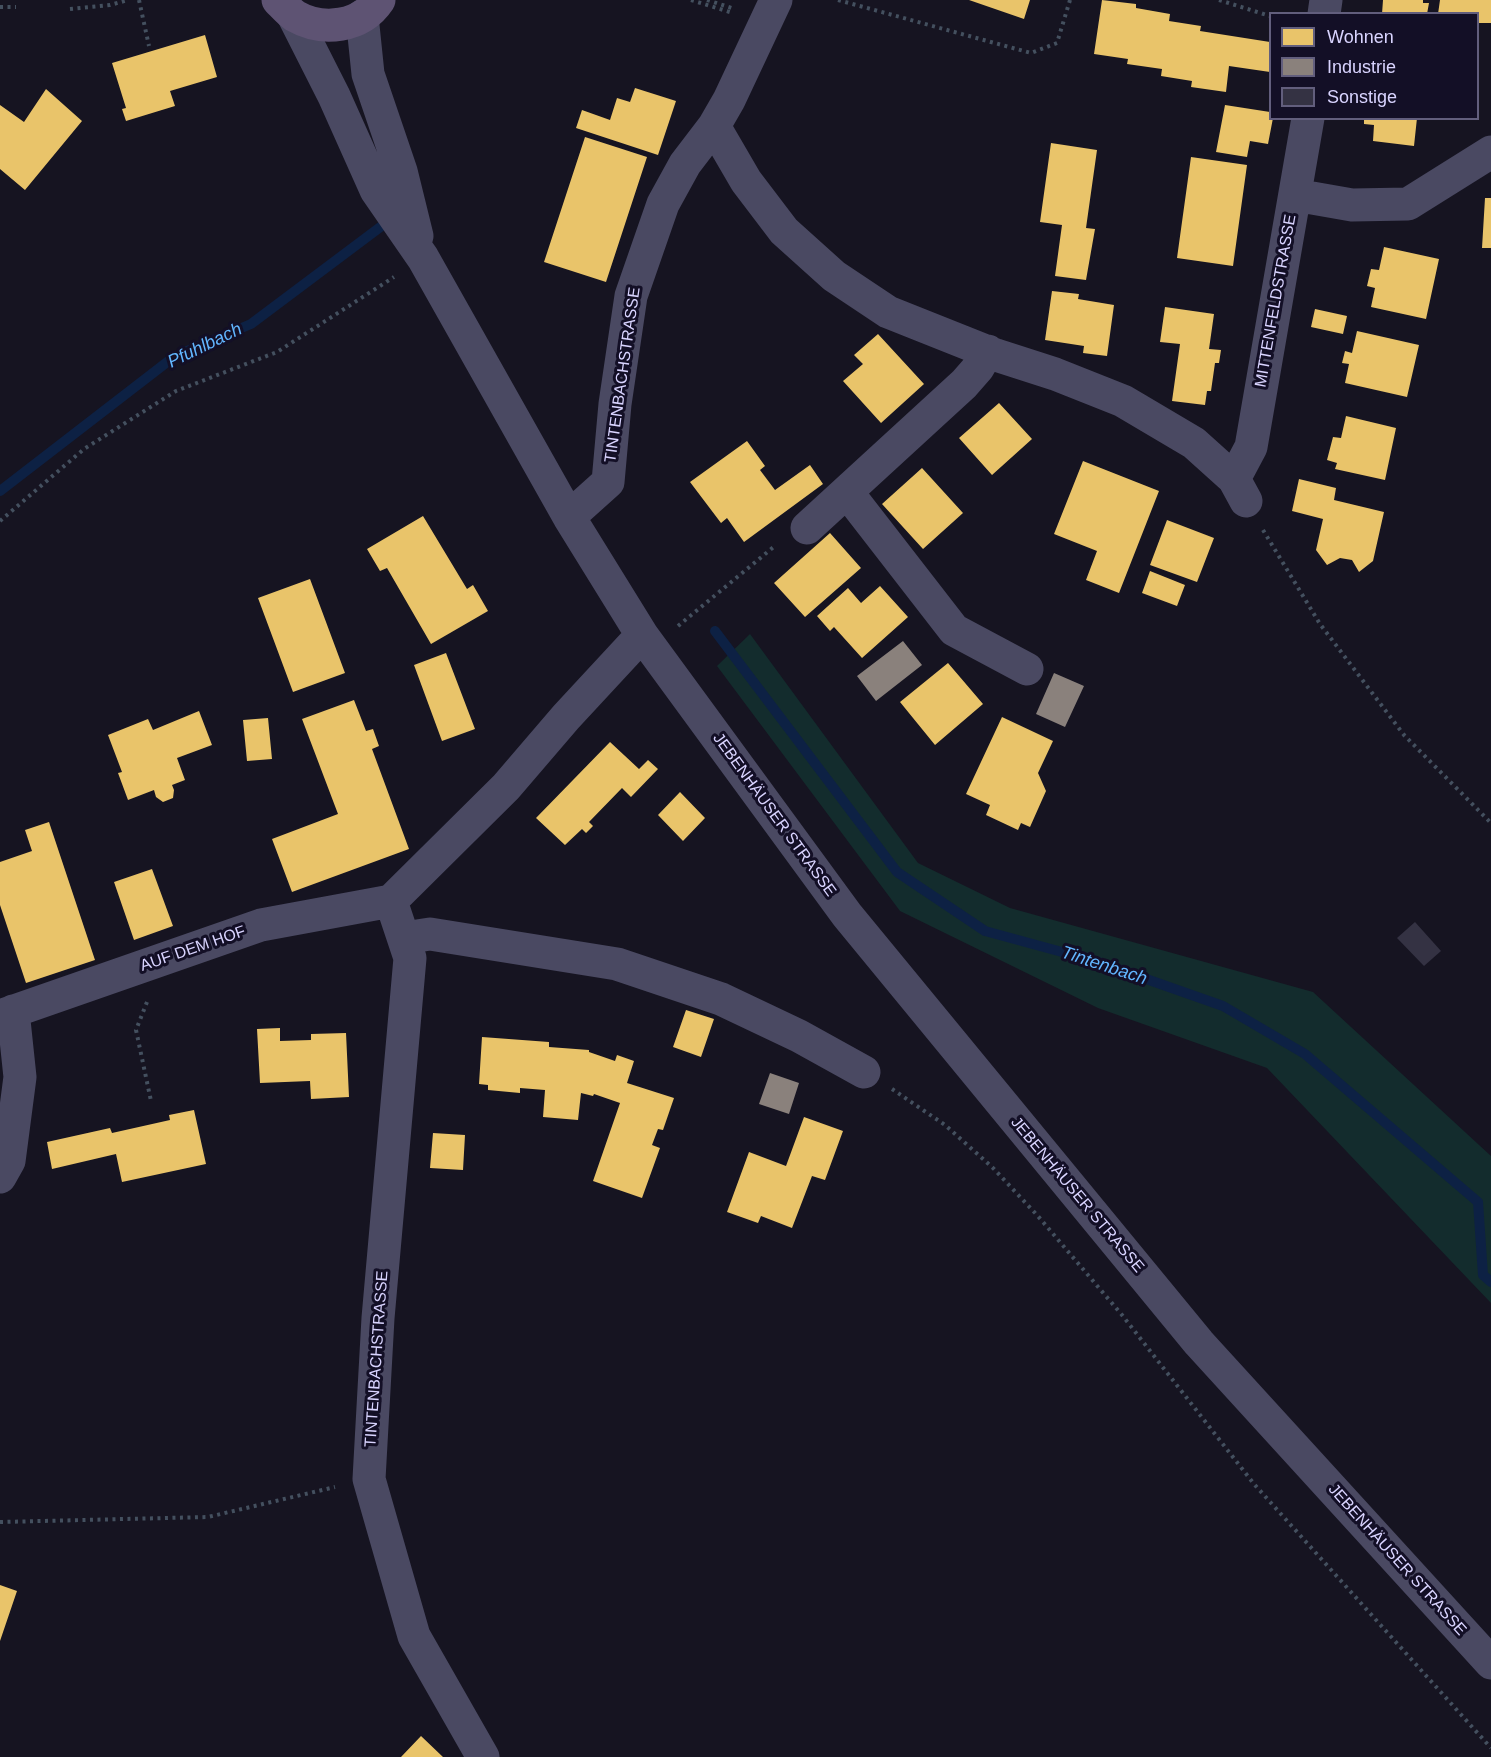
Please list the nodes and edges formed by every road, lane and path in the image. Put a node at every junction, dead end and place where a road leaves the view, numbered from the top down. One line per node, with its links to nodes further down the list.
1 (128, 0): 11 (path)
2 (139, 0): 14 (path)
3 (691, 0): 12 (path)
4 (838, 0): 5 (path)
5 (1070, 0)
6 (1219, 0): 13 (path)
7 (0, 7): 8 (path)
8 (16, 7)
9 (286, 7): 10 (main road); 19 (street)
10 (371, 8): 19 (street)
11 (70, 9)
12 (770, 11): 16 (street, TINTENBACHSTRASSE)
13 (1269, 16)
14 (149, 46)
15 (1308, 120): 18 (street, MITTENFELDSTRASSE)
16 (714, 126): 20 (street); 23 (street, TINTENBACHSTRASSE)
17 (1491, 152): 18 (street)
18 (1295, 195): 21 (street, MITTENFELDSTRASSE)
19 (423, 258): 23 (street); 24 (path)
20 (987, 351): 21 (street); 22 (street)
21 (1240, 490): 28 (path)
22 (847, 492): 25 (street); 27 (street)
23 (569, 517): 26 (street)
24 (0, 521)
25 (807, 528): 26 (path)
26 (647, 641): 29 (street); 38 (street, JEBENHÄUSER STRASSE)
27 (1027, 669)
28 (1491, 823)
29 (391, 901): 30 (street, TINTENBACHSTRASSE); 31 (street, AUF DEM HOF)
30 (404, 938): 33 (street); 36 (street, TINTENBACHSTRASSE)
31 (149, 964): 32 (street, AUF DEM HOF); 34 (path)
32 (7, 1013): 35 (street)
33 (864, 1072): 39 (path)
34 (151, 1101)
35 (0, 1178)
36 (369, 1479): 37 (path); 40 (street, TINTENBACHSTRASSE)
37 (0, 1522)
38 (1491, 1663)
39 (1491, 1748)
40 (483, 1757)

